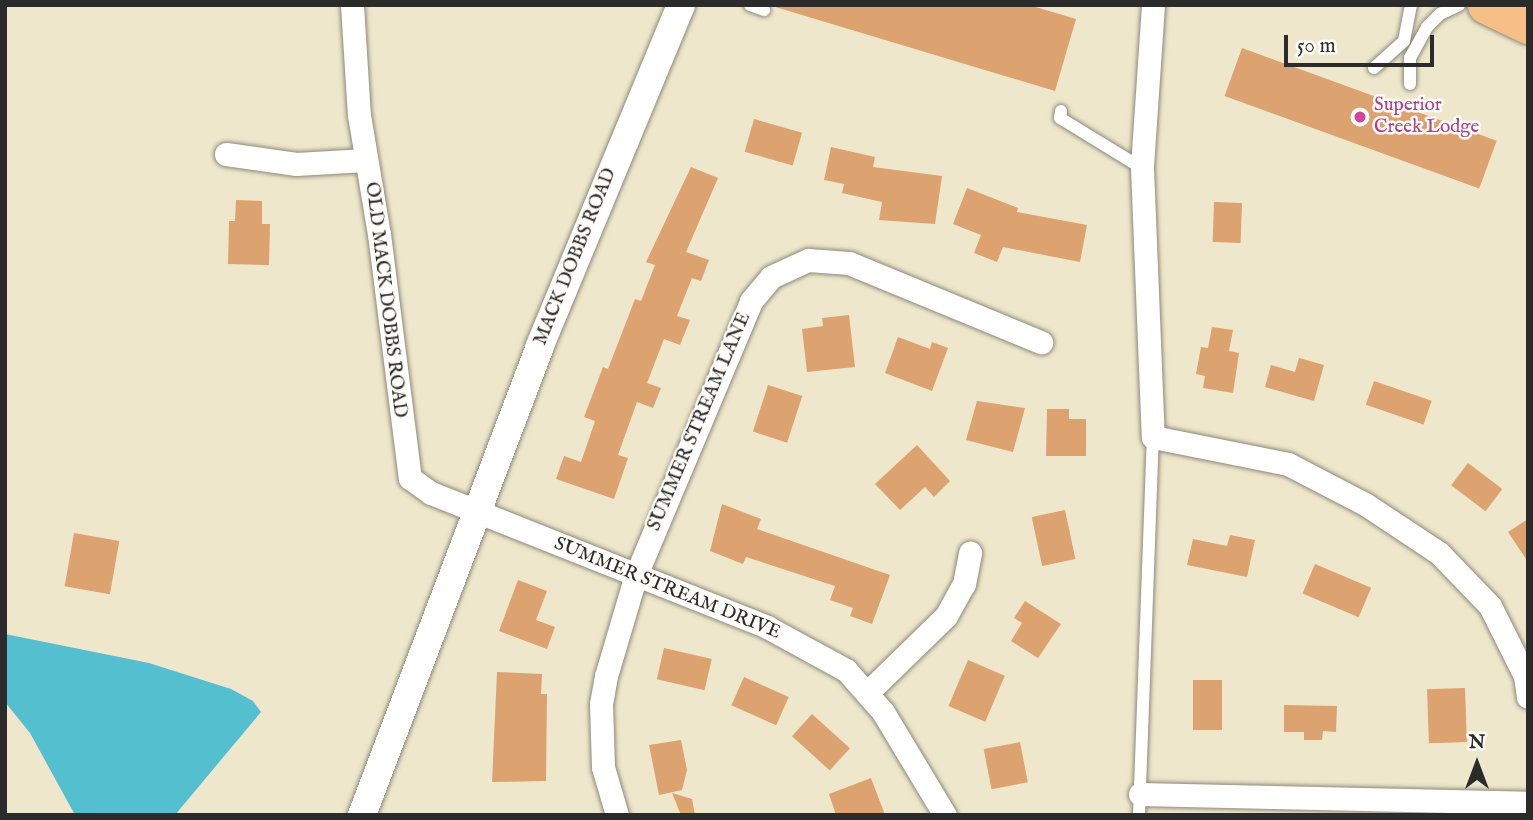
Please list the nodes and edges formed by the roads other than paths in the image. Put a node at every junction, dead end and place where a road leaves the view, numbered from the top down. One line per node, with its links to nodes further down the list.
1 (352, 5): 14 (street, OLD MACK DOBBS ROAD)
2 (681, 5): 18 (street, MACK DOBBS ROAD)
3 (750, 5): 8 (lane)
4 (1153, 5): 15 (street)
5 (1411, 5): 10 (lane)
6 (1459, 5): 11 (lane)
7 (1486, 5): 9 (main road)
8 (764, 10)
9 (1528, 25)
10 (1374, 68)
11 (1410, 84)
12 (1062, 111): 15 (lane)
13 (226, 154): 14 (street)
14 (366, 160): 18 (street, OLD MACK DOBBS ROAD)
15 (1142, 168): 17 (street)
16 (1041, 342): 20 (street, SUMMER STREAM LANE)
17 (1153, 437): 22 (street); 24 (lane)
18 (477, 512): 20 (street, SUMMER STREAM DRIVE); 25 (street, MACK DOBBS ROAD)
19 (970, 554): 21 (street)
20 (636, 575): 21 (street, SUMMER STREAM DRIVE); 26 (street, SUMMER STREAM LANE)
21 (867, 693): 27 (street, SUMMER STREAM DRIVE)
22 (1528, 697)
23 (1528, 803): 24 (street)
24 (1140, 804)
25 (362, 815)
26 (617, 815)
27 (945, 815)

